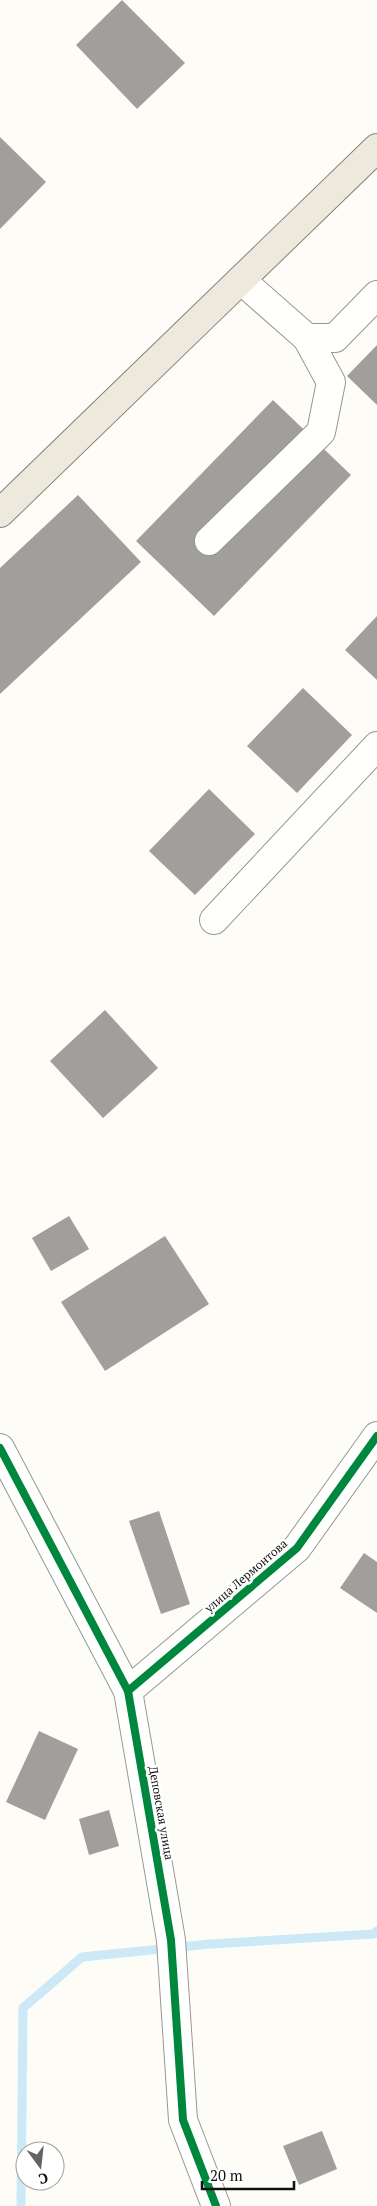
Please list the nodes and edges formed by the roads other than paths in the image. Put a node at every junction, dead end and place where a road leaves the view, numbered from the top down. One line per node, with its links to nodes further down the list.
1 (377, 148): 2 (main road)
2 (241, 280): 4 (street); 5 (main road)
3 (377, 295): 4 (street)
4 (307, 338): 6 (street)
5 (0, 513)
6 (209, 541)
7 (377, 746): 8 (street)
8 (214, 920)
9 (377, 1436): 11 (street, улица Лермонтова)
10 (0, 1448): 11 (street, Деповская улица)
11 (128, 1691): 12 (street, Деповская улица)
12 (216, 2206)

